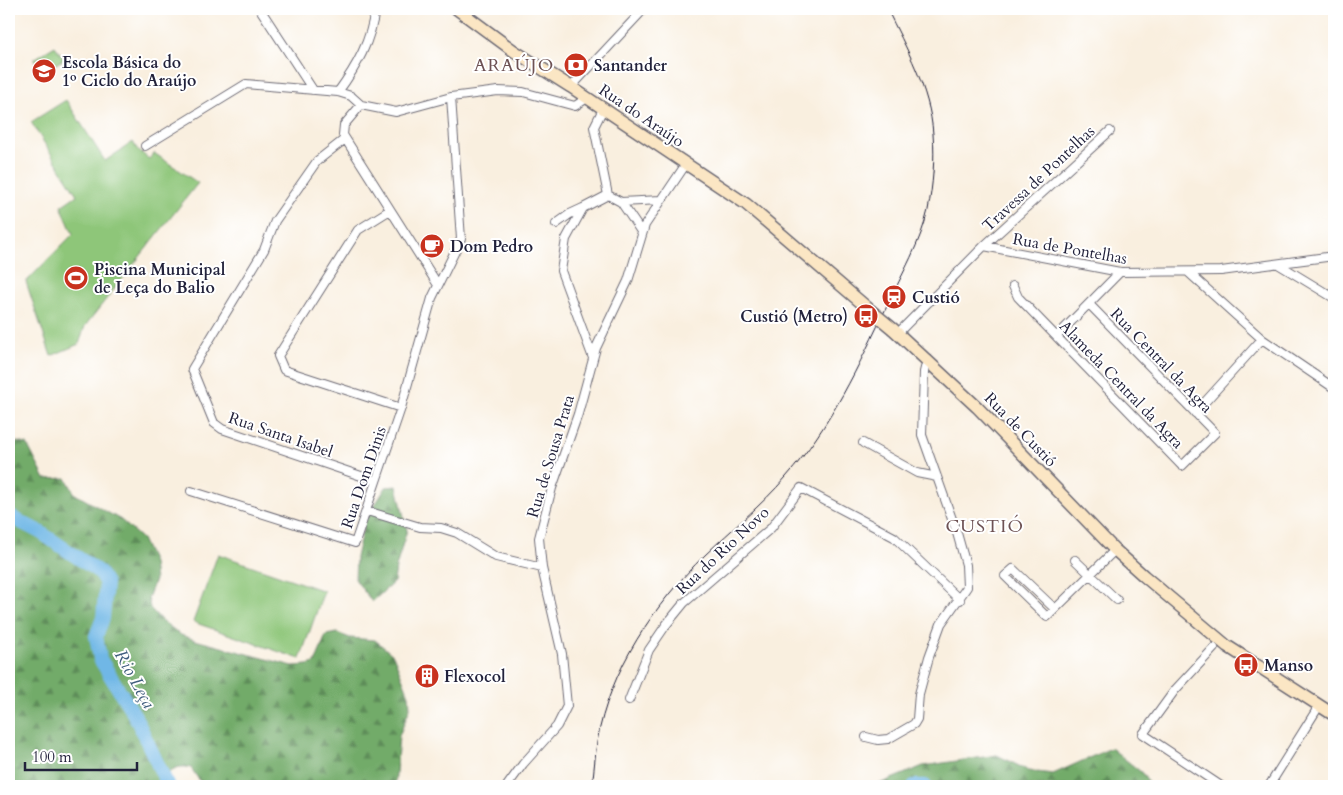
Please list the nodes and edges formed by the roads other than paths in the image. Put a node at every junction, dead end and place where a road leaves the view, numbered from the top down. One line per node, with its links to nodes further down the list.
1 (260, 9): 6 (street)
2 (375, 9): 7 (street)
3 (457, 9): 5 (main road, Rua do Araújo)
4 (644, 9): 5 (street)
5 (571, 87): 9 (main road, Rua do Araújo)
6 (313, 90): 7 (street); 14 (street)
7 (338, 92): 10 (street)
8 (451, 97): 9 (street); 10 (street); 28 (street, Rua Dom Dinis)
9 (587, 98): 11 (main road, Rua do Araújo)
10 (361, 105): 13 (street)
11 (604, 109): 15 (main road, Rua do Araújo); 16 (street)
12 (1110, 131): 23 (street, Travessa de Pontelhas)
13 (345, 139): 20 (street); 43 (street, Rua Santa Isabel)
14 (144, 146)
15 (686, 164): 17 (street, Rua de Sousa Prata); 32 (main road, Rua de Custió, bridge)
16 (608, 195): 18 (street); 19 (street)
17 (661, 200): 18 (street); 22 (street, Rua de Sousa Prata)
18 (621, 202): 22 (street)
19 (583, 208): 21 (street); 35 (street)
20 (390, 210): 28 (street); 38 (street)
21 (556, 224)
22 (642, 233): 35 (street, Rua de Sousa Prata)
23 (984, 246): 26 (street, Rua de Pontelhas); 32 (street)
24 (1334, 256): 25 (street, Rua de Pontelhas)
25 (1278, 264): 27 (street, Rua de Pontelhas); 30 (street)
26 (1120, 272): 27 (street, Rua de Pontelhas); 31 (street)
27 (1188, 272): 34 (street)
28 (438, 285): 38 (street, Rua Dom Dinis)
29 (1013, 286): 33 (street, Alameda Central da Agra)
30 (1334, 298)
31 (1090, 305): 33 (street); 39 (street, Rua Central da Agra)
32 (895, 331): 36 (main road, Rua de Custió)
33 (1057, 336): 40 (street, Alameda Central da Agra)
34 (1262, 340): 37 (street); 39 (street)
35 (593, 359): 48 (street, Rua de Sousa Prata)
36 (927, 360): 42 (street); 46 (main road, Rua de Custió)
37 (1334, 388)
38 (401, 408): 43 (street, Rua Dom Dinis)
39 (1194, 413): 40 (street, Rua Central da Agra)
40 (1215, 433)
41 (863, 442): 42 (street)
42 (937, 477): 50 (street)
43 (376, 481): 45 (street, Rua Dom Dinis)
44 (192, 491): 45 (street, Rua Dom Dinis)
45 (367, 511): 48 (street)
46 (1116, 550): 49 (street); 55 (main road, Rua de Custió)
47 (1075, 560): 49 (street)
48 (542, 568): 58 (street, Rua de Sousa Prata)
49 (1090, 575): 51 (street); 52 (street)
50 (960, 600): 54 (street, Rua do Rio Novo); 57 (street)
51 (1117, 600)
52 (1055, 609): 52 (street)
53 (1214, 648): 59 (street)
54 (629, 700)
55 (1319, 706): 56 (main road, Rua de Custió); 60 (street)
56 (1334, 715)
57 (866, 737)
58 (507, 786)
59 (1221, 786)
60 (1269, 786)

